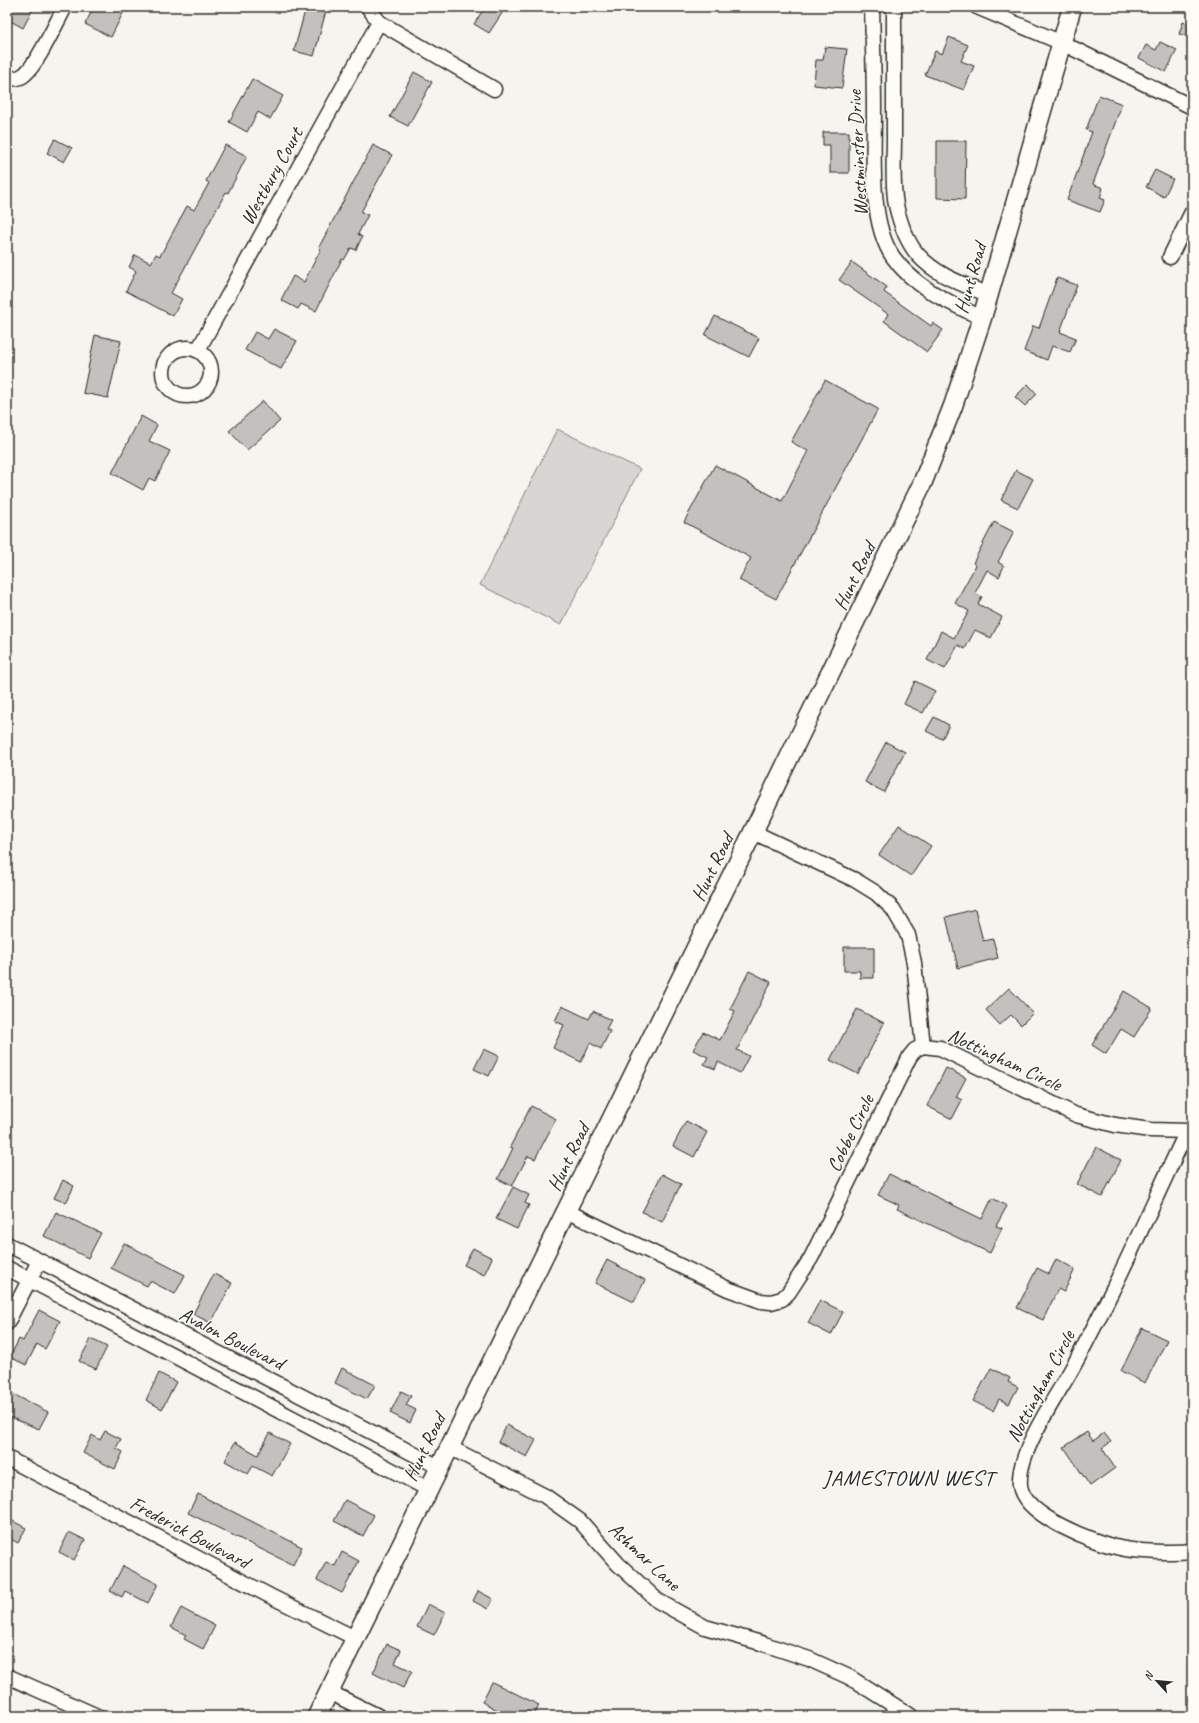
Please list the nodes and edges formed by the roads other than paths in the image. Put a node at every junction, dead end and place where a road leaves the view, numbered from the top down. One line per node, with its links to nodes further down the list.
1 (65, 7): 9 (street)
2 (368, 7): 7 (street)
3 (872, 7): 15 (street, Westminster Drive)
4 (894, 7): 14 (street, Westminster Drive)
5 (977, 7): 8 (street)
6 (1072, 7): 8 (street, Hunt Road)
7 (379, 22): 10 (street); 16 (street, Westbury Court)
8 (1062, 43): 11 (street); 14 (street, Hunt Road)
9 (12, 78)
10 (494, 89)
11 (1192, 107)
12 (1192, 212): 13 (street)
13 (1170, 257)
14 (989, 295): 15 (street, Hunt Road)
15 (982, 318): 17 (street, Hunt Road)
16 (198, 350)
17 (753, 832): 18 (street); 20 (street, Hunt Road)
18 (924, 1046): 19 (street, Nottingham Circle); 20 (street, Cobbe Circle)
19 (1189, 1132): 30 (street, Nottingham Circle)
20 (566, 1210): 26 (street, Hunt Road)
21 (7, 1244): 22 (street, Avalon Boulevard)
22 (39, 1261): 24 (street); 28 (street, Avalon Boulevard)
23 (7, 1268): 24 (street)
24 (30, 1280): 25 (street); 29 (street)
25 (7, 1323)
26 (449, 1447): 28 (street, Hunt Road); 37 (street, Ashmar Lane)
27 (7, 1458): 31 (street, Frederick Boulevard)
28 (439, 1467): 29 (street, Hunt Road)
29 (428, 1489): 31 (street, Hunt Road)
30 (1192, 1550)
31 (355, 1638): 33 (street, Hunt Road)
32 (7, 1676): 34 (street)
33 (329, 1692): 35 (street, Hunt Road); 36 (street)
34 (97, 1716)
35 (317, 1716)
36 (378, 1716)
37 (911, 1716)

